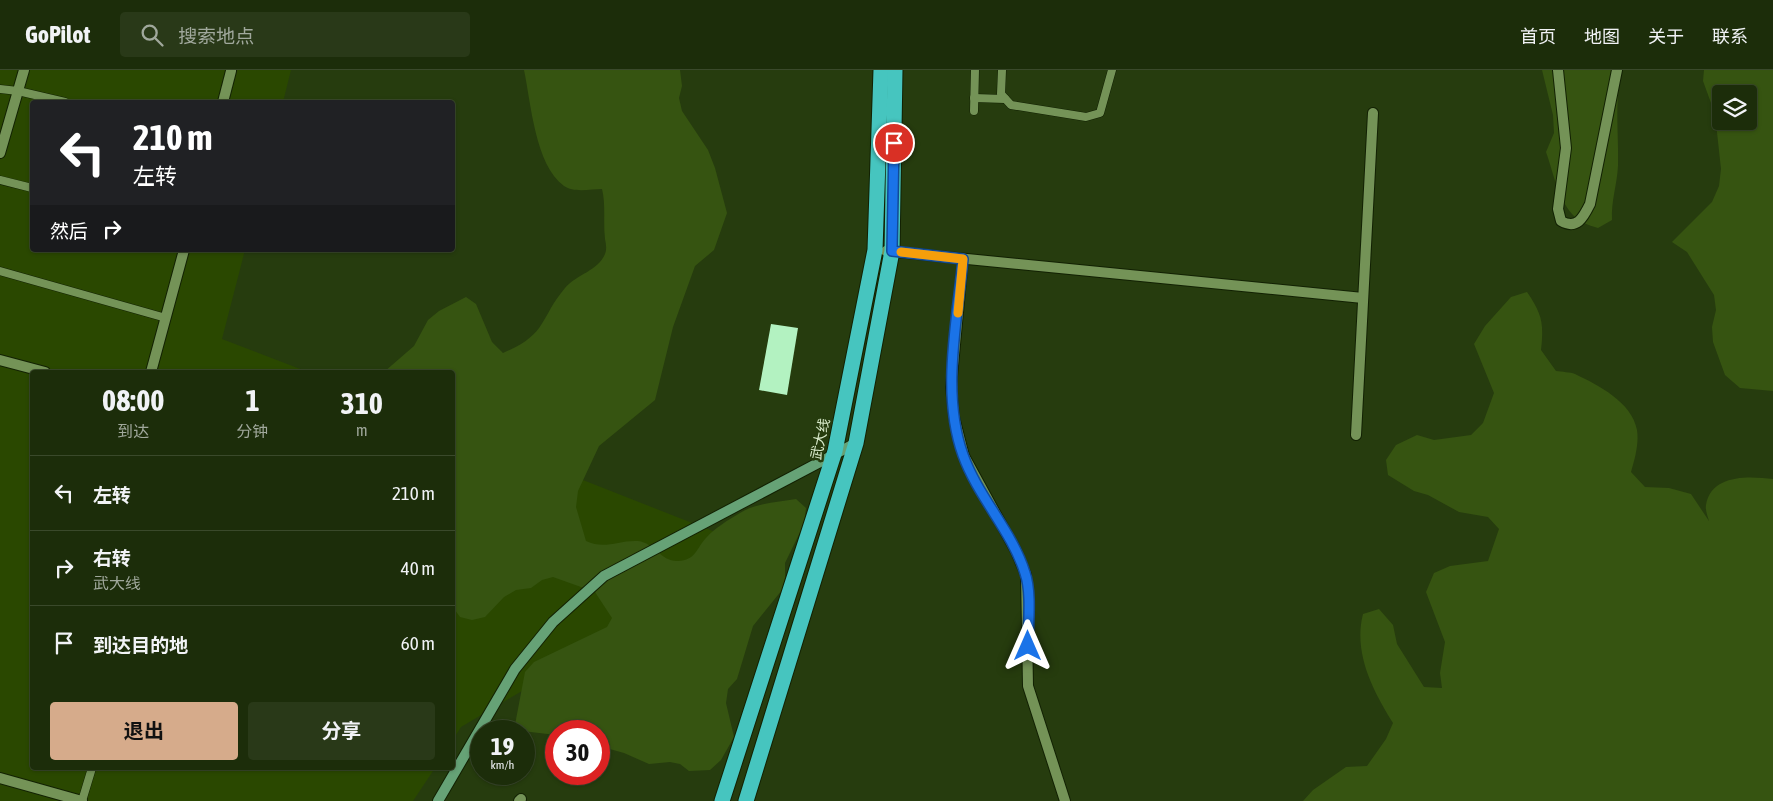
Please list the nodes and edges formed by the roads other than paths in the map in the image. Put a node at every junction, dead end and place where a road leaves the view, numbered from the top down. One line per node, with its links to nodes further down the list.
1 (24, 70): 11 (street)
2 (881, 70): 21 (highway, 武大线)
3 (895, 70): 22 (highway)
4 (975, 70): 12 (lane)
5 (1002, 70): 13 (lane)
6 (1112, 70): 13 (lane)
7 (1558, 70): 8 (street)
8 (1617, 70)
9 (231, 72): 15 (street)
10 (0, 89): 11 (lane)
11 (18, 91): 14 (lane); 18 (street)
12 (974, 98): 13 (lane); 16 (lane)
13 (1005, 99)
14 (56, 100)
15 (224, 100)
16 (974, 111)
17 (1373, 113): 26 (street)
18 (0, 153)
19 (0, 180): 20 (lane)
20 (30, 188)
21 (875, 250): 22 (street); 33 (highway, 武大线)
22 (892, 251): 24 (street); 32 (highway)
23 (183, 252): 27 (street)
24 (963, 259): 26 (street); 40 (street)
25 (0, 271): 27 (lane)
26 (1363, 298): 31 (street)
27 (166, 318): 30 (street)
28 (0, 360): 29 (street)
29 (38, 370)
30 (152, 370)
31 (1356, 436)
32 (856, 442): 33 (street); 36 (highway)
33 (835, 451): 38 (street); 39 (highway, 武大线)
34 (91, 770): 37 (lane)
35 (0, 778): 37 (street)
36 (748, 799)
37 (82, 801)
38 (438, 801)
39 (722, 801)
40 (1065, 801)

